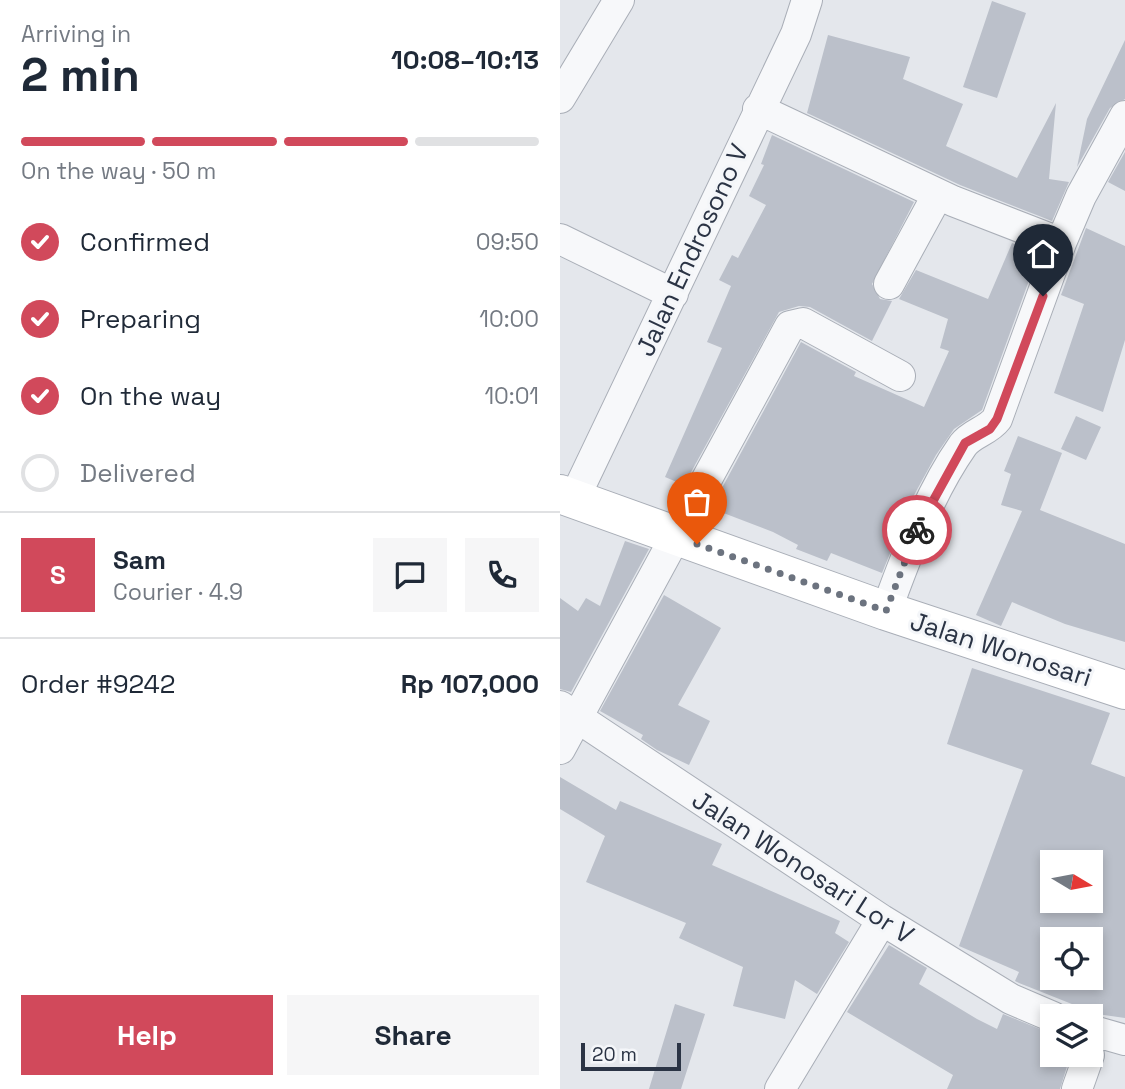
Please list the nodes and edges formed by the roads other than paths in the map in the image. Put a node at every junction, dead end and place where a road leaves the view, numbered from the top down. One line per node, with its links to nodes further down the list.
1 (619, 0): 3 (street)
2 (807, 0): 4 (street, Jalan Endrosono V)
3 (560, 98)
4 (758, 109): 6 (street); 10 (street, Jalan Endrosono V)
5 (1125, 116): 8 (street)
6 (938, 194): 8 (street); 9 (street)
7 (560, 239): 10 (street)
8 (1061, 243): 14 (street)
9 (889, 284)
10 (673, 295): 12 (street, Jalan Endrosono V)
11 (900, 376): 13 (street)
12 (567, 497): 13 (main road, Jalan Wonosari)
13 (674, 536): 14 (main road, Jalan Wonosari); 16 (street)
14 (886, 611): 15 (main road, Jalan Wonosari)
15 (1125, 690)
16 (568, 711): 17 (street); 18 (street, Jalan Wonosari Lor V)
17 (560, 749)
18 (882, 920): 19 (street, Jalan Wonosari Lor V); 21 (street)
19 (1040, 1012)
20 (1087, 1067): 22 (street)
21 (780, 1089)
22 (1077, 1089)

